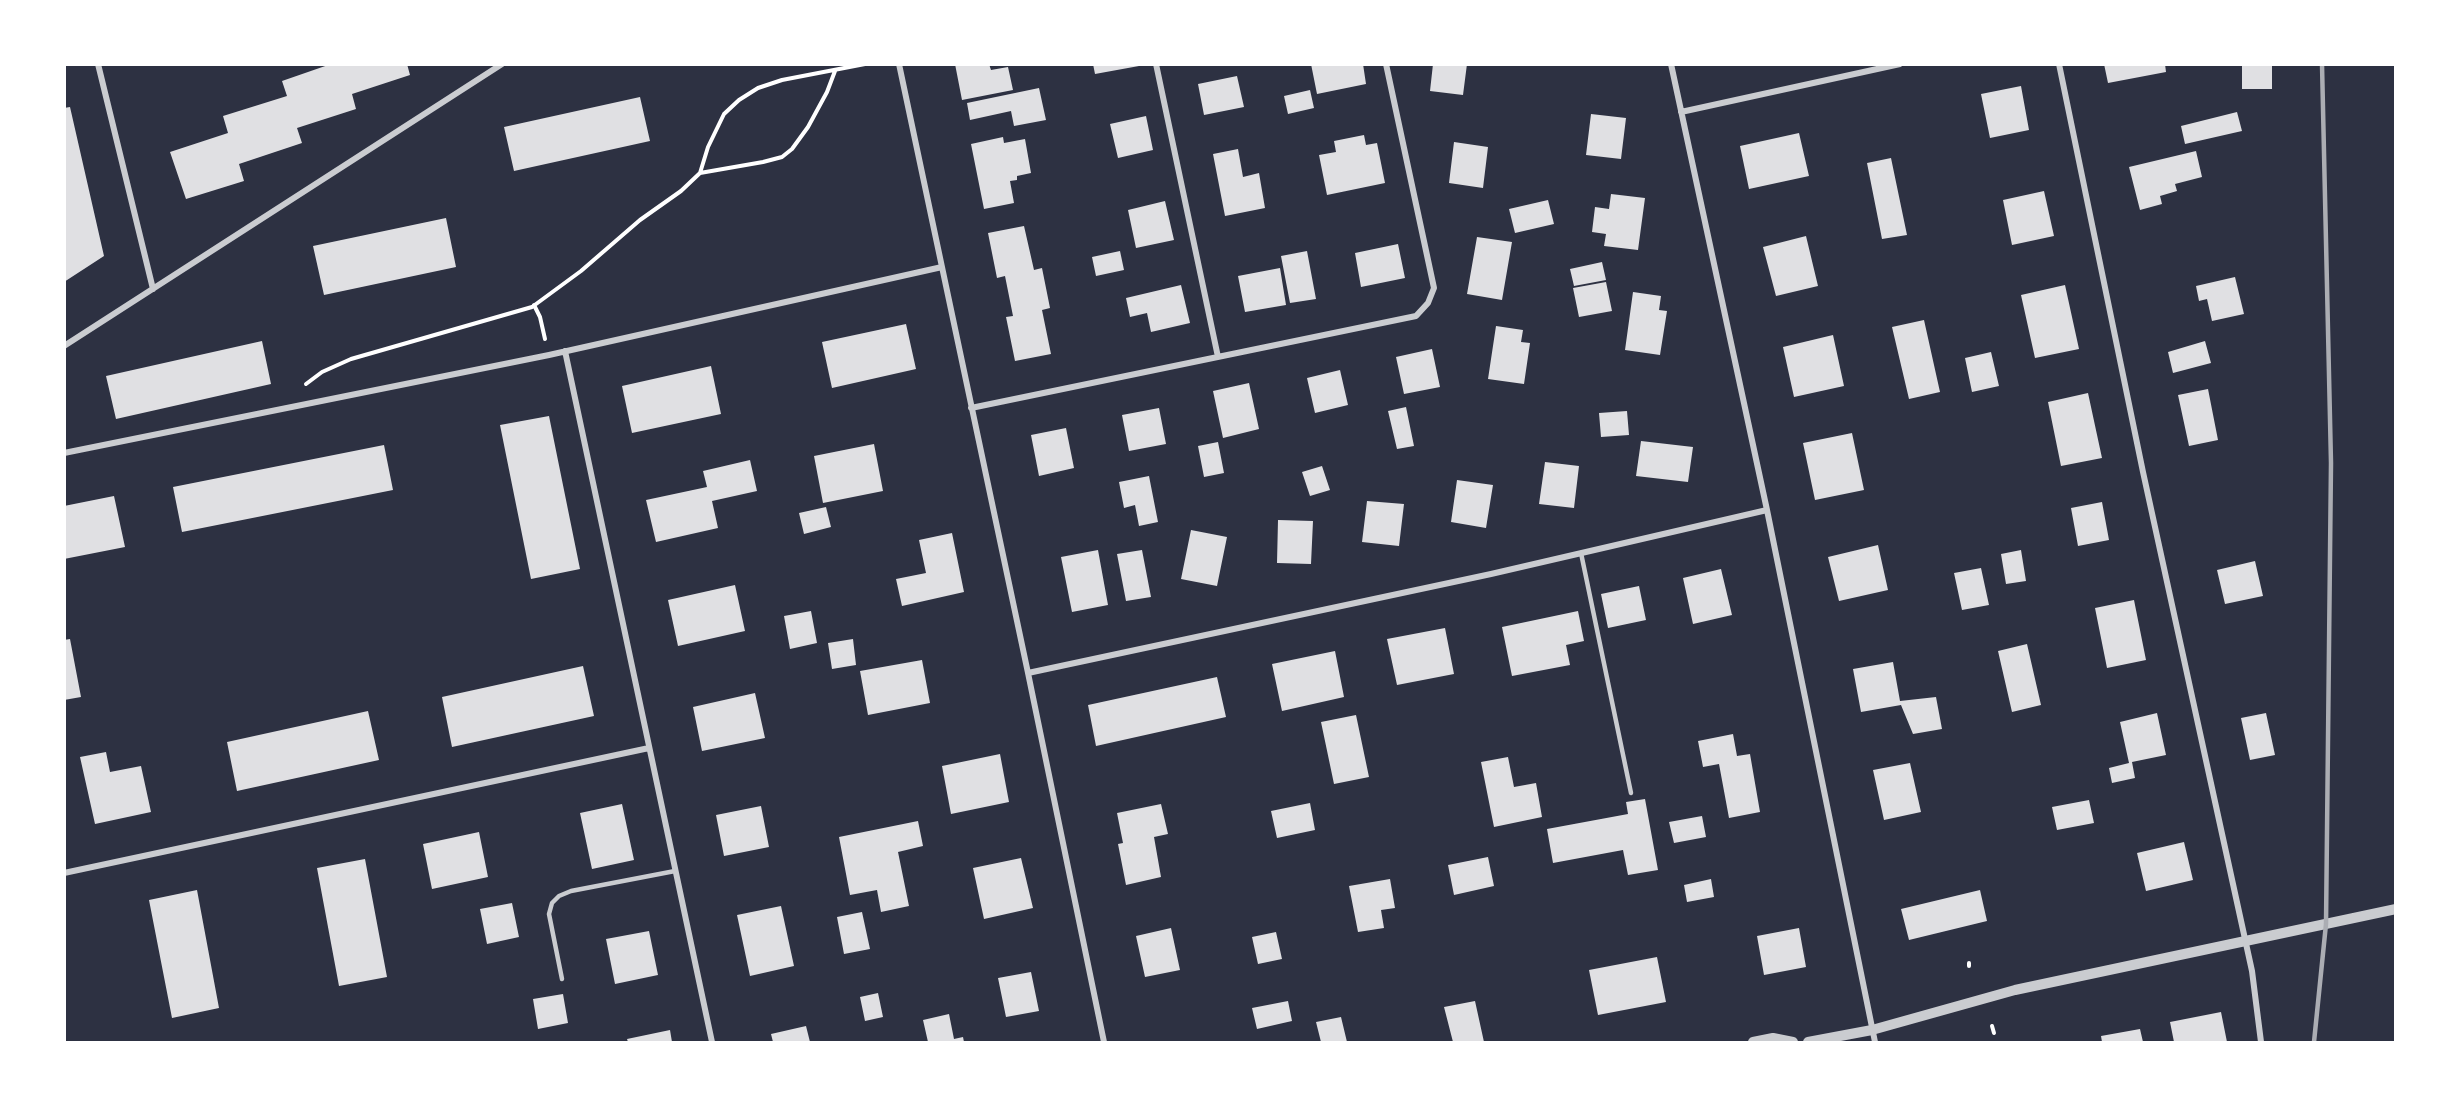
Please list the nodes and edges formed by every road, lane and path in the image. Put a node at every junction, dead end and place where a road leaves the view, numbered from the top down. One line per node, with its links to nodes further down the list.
1 (98, 64): 14 (street)
2 (502, 64): 14 (street)
3 (865, 64): 10 (path)
4 (899, 64): 13 (street)
5 (1156, 64): 19 (street)
6 (1386, 64): 19 (street)
7 (1671, 64): 11 (street)
8 (1900, 64): 11 (street)
9 (2059, 64): 31 (street)
10 (835, 70): 12 (path); 12 (path)
11 (1681, 112): 23 (street)
12 (700, 173): 15 (path)
13 (942, 267): 17 (street); 21 (street)
14 (153, 289): 16 (street)
15 (534, 305): 18 (path); 20 (path)
16 (64, 346)
17 (565, 351): 18 (street); 26 (street)
18 (549, 355): 20 (street)
19 (1218, 357): 21 (street)
20 (288, 408): 22 (street)
21 (971, 408): 25 (street)
22 (64, 453)
23 (1767, 510): 24 (street); 34 (street)
24 (1581, 553): 25 (street); 27 (lane)
25 (1028, 673): 37 (street)
26 (649, 748): 28 (street); 29 (street)
27 (1631, 793)
28 (675, 871): 32 (lane); 36 (street)
29 (64, 873)
30 (2396, 909): 31 (street)
31 (2244, 943): 34 (street); 42 (street)
32 (562, 979)
33 (1992, 1026): 35 (path)
34 (1872, 1030): 40 (street); 41 (street)
35 (1994, 1033)
36 (712, 1042)
37 (1104, 1042)
38 (1753, 1042): 39 (street)
39 (1793, 1042)
40 (1808, 1042)
41 (1875, 1042)
42 (2261, 1042)

